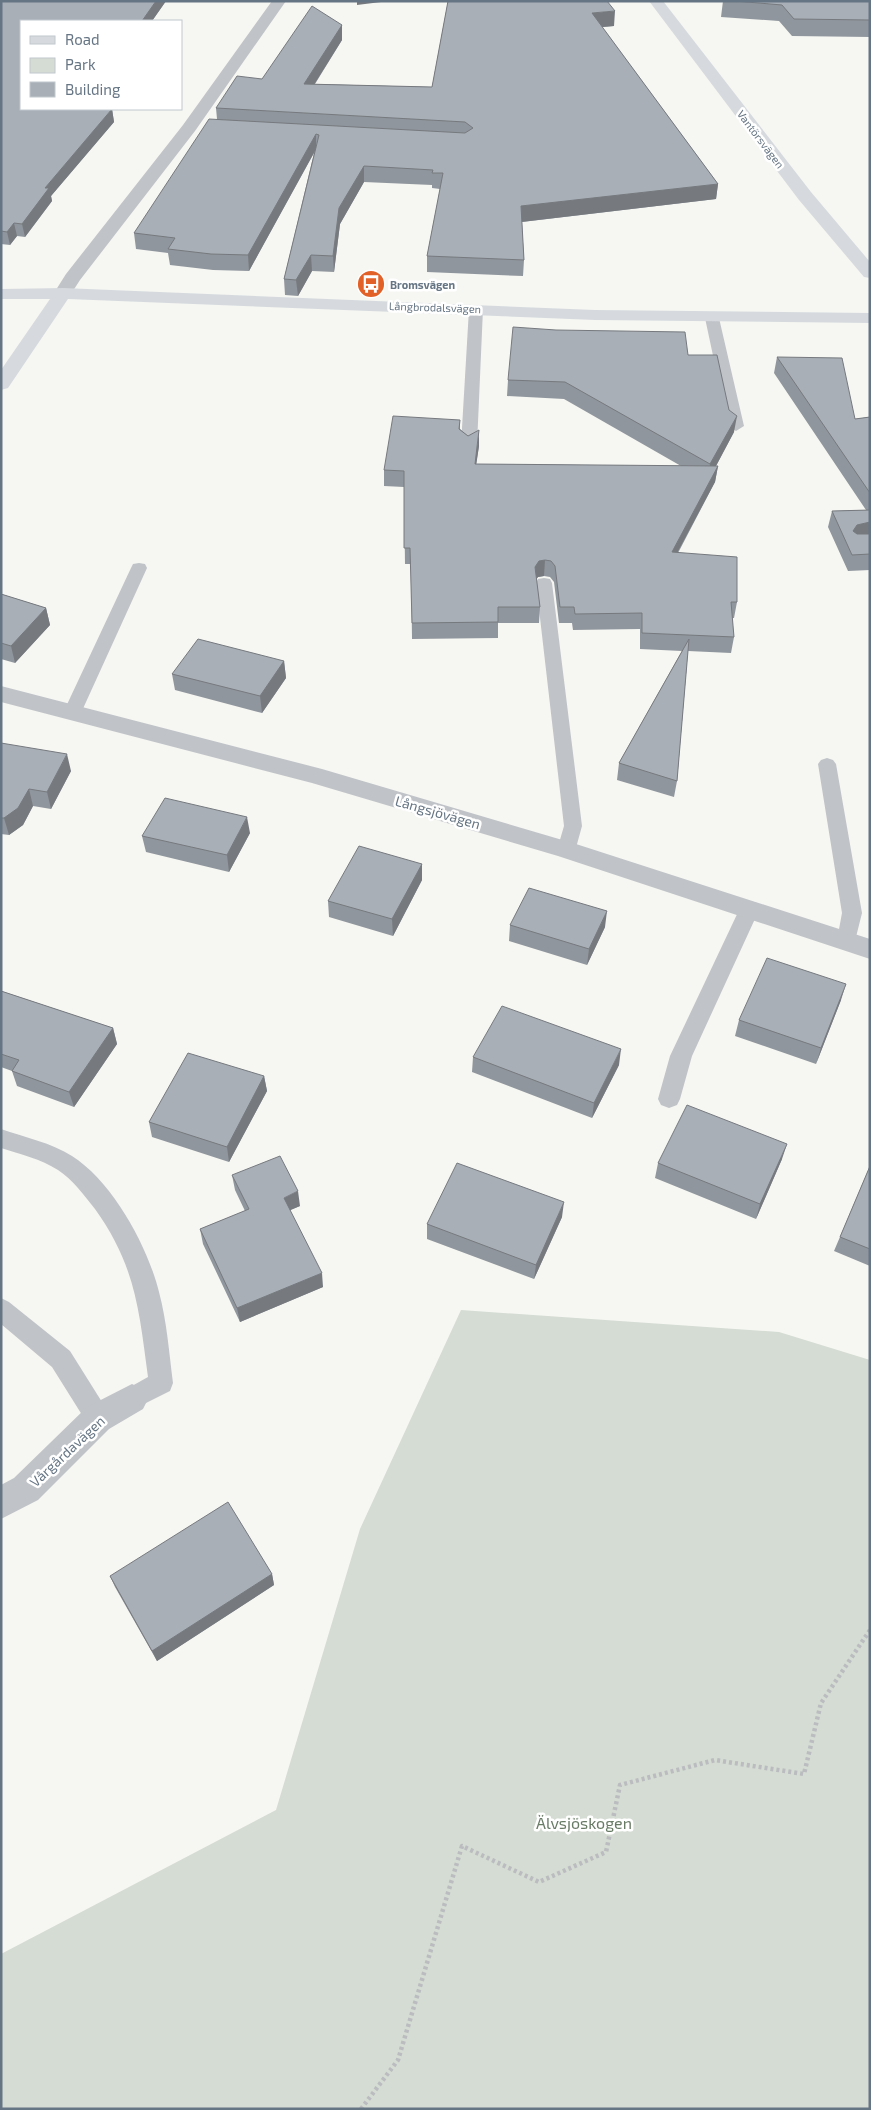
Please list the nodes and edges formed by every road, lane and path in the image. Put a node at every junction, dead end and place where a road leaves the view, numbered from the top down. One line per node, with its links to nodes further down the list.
1 (279, 1): 3 (street)
2 (656, 1): 5 (street, Vantörsvägen)
3 (189, 128): 4 (lane); 6 (street)
4 (208, 129)
5 (870, 273)
6 (63, 293): 7 (street, Långbrodalsvägen); 8 (street, Långbrodalsvägen); 11 (street)
7 (1, 294)
8 (476, 309): 9 (street, Långbrodalsvägen); 13 (lane)
9 (712, 318): 10 (street, Långbrodalsvägen); 12 (lane)
10 (870, 318)
11 (1, 384)
12 (736, 426)
13 (469, 445)
14 (138, 568): 17 (lane)
15 (544, 583): 19 (lane)
16 (1, 694): 17 (street, Långsjövägen)
17 (72, 713): 19 (street, Långsjövägen)
18 (827, 764): 21 (lane)
19 (567, 850): 20 (street, Långsjövägen)
20 (750, 908): 21 (street, Långsjövägen); 23 (lane)
21 (847, 940): 22 (street, Långsjövägen)
22 (870, 949)
23 (669, 1099)
24 (1, 1138): 26 (lane)
25 (1, 1309): 27 (lane)
26 (132, 1399): 27 (street, Vårgårdavägen)
27 (98, 1418): 28 (street, Vårgårdavägen)
28 (1, 1503)
29 (870, 1630): 30 (path)
30 (360, 2109)

